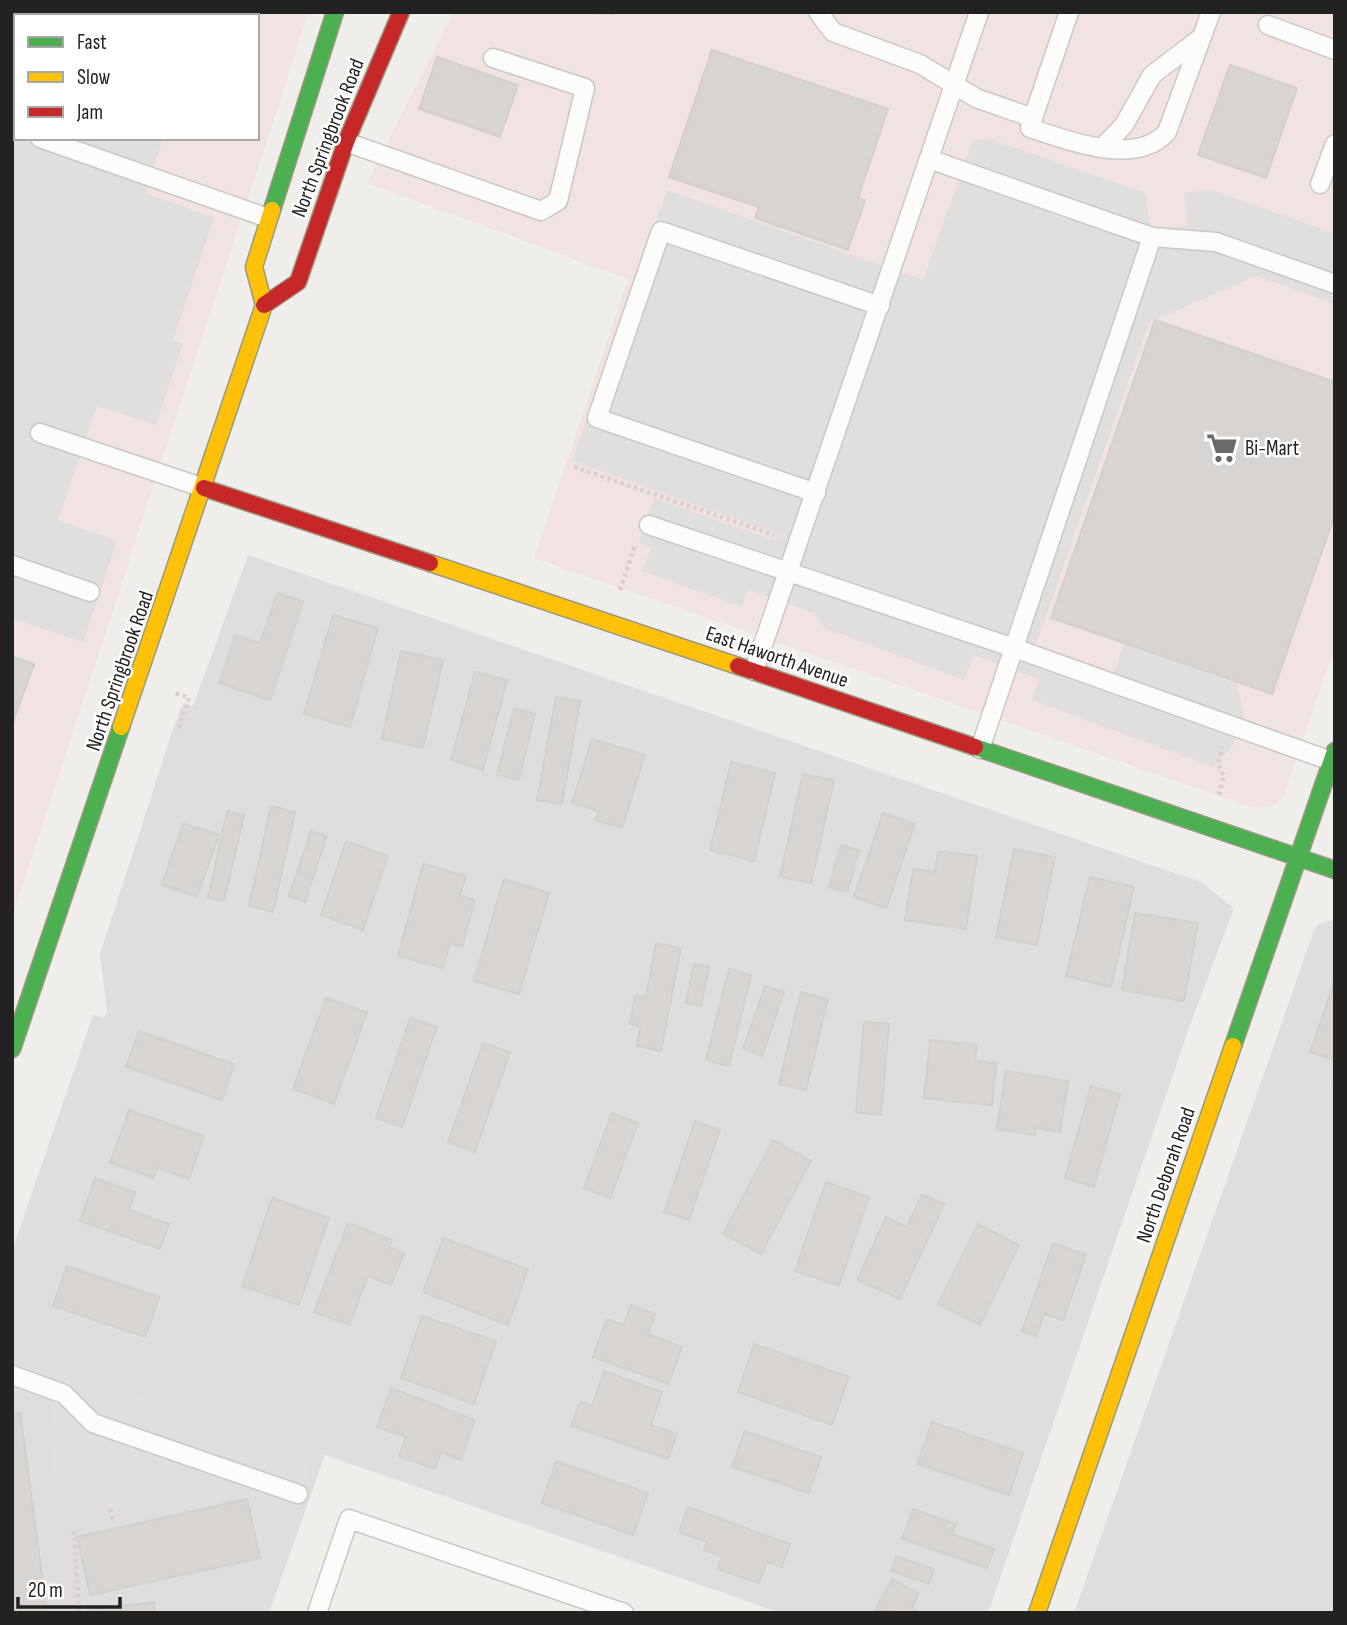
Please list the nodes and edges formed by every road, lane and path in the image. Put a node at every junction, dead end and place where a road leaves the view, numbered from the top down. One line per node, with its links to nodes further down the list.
1 (335, 12): 19 (street, North Springbrook Road)
2 (401, 12): 14 (street, North Springbrook Road)
3 (817, 12): 11 (lane)
4 (979, 12): 11 (lane)
5 (1069, 12): 12 (lane)
6 (1210, 12): 8 (lane)
7 (1268, 25): 9 (lane)
8 (1202, 37): 16 (lane); 16 (lane)
9 (1335, 50)
10 (493, 58): 14 (lane)
11 (954, 86): 12 (lane); 17 (lane)
12 (1034, 118): 16 (lane)
13 (46, 140): 19 (lane)
14 (346, 142): 22 (street, North Springbrook Road)
15 (1335, 144): 18 (lane)
16 (1104, 146)
17 (929, 159): 20 (lane); 23 (lane)
18 (1320, 184)
19 (268, 218): 22 (street, North Springbrook Road)
20 (1152, 237): 21 (lane); 33 (lane)
21 (1335, 284)
22 (264, 306): 26 (street, North Springbrook Road)
23 (880, 306): 27 (lane); 27 (lane)
24 (40, 433): 26 (lane)
25 (574, 467): 29 (path)
26 (204, 488): 34 (street, East Haworth Avenue); 43 (street, North Springbrook Road)
27 (816, 493): 31 (lane)
28 (649, 525): 31 (lane)
29 (774, 535)
30 (12, 565): 32 (lane)
31 (789, 571): 33 (lane); 34 (lane)
32 (90, 592)
33 (1014, 648): 37 (lane); 38 (lane)
34 (754, 671): 37 (street, East Haworth Avenue)
35 (176, 693): 36 (path)
36 (178, 730)
37 (980, 749): 41 (street, East Haworth Avenue)
38 (1333, 756): 41 (street, North Deborah Road)
39 (1218, 765): 40 (path)
40 (1217, 799)
41 (1298, 858): 42 (street, East Haworth Avenue); 52 (street, North Deborah Road)
42 (1335, 870)
43 (12, 1049)
44 (12, 1375): 45 (lane)
45 (298, 1493)
46 (110, 1509): 47 (path)
47 (113, 1521)
48 (74, 1531): 49 (path)
49 (79, 1613)
50 (317, 1613): 51 (lane)
51 (624, 1613)
52 (1037, 1613)

